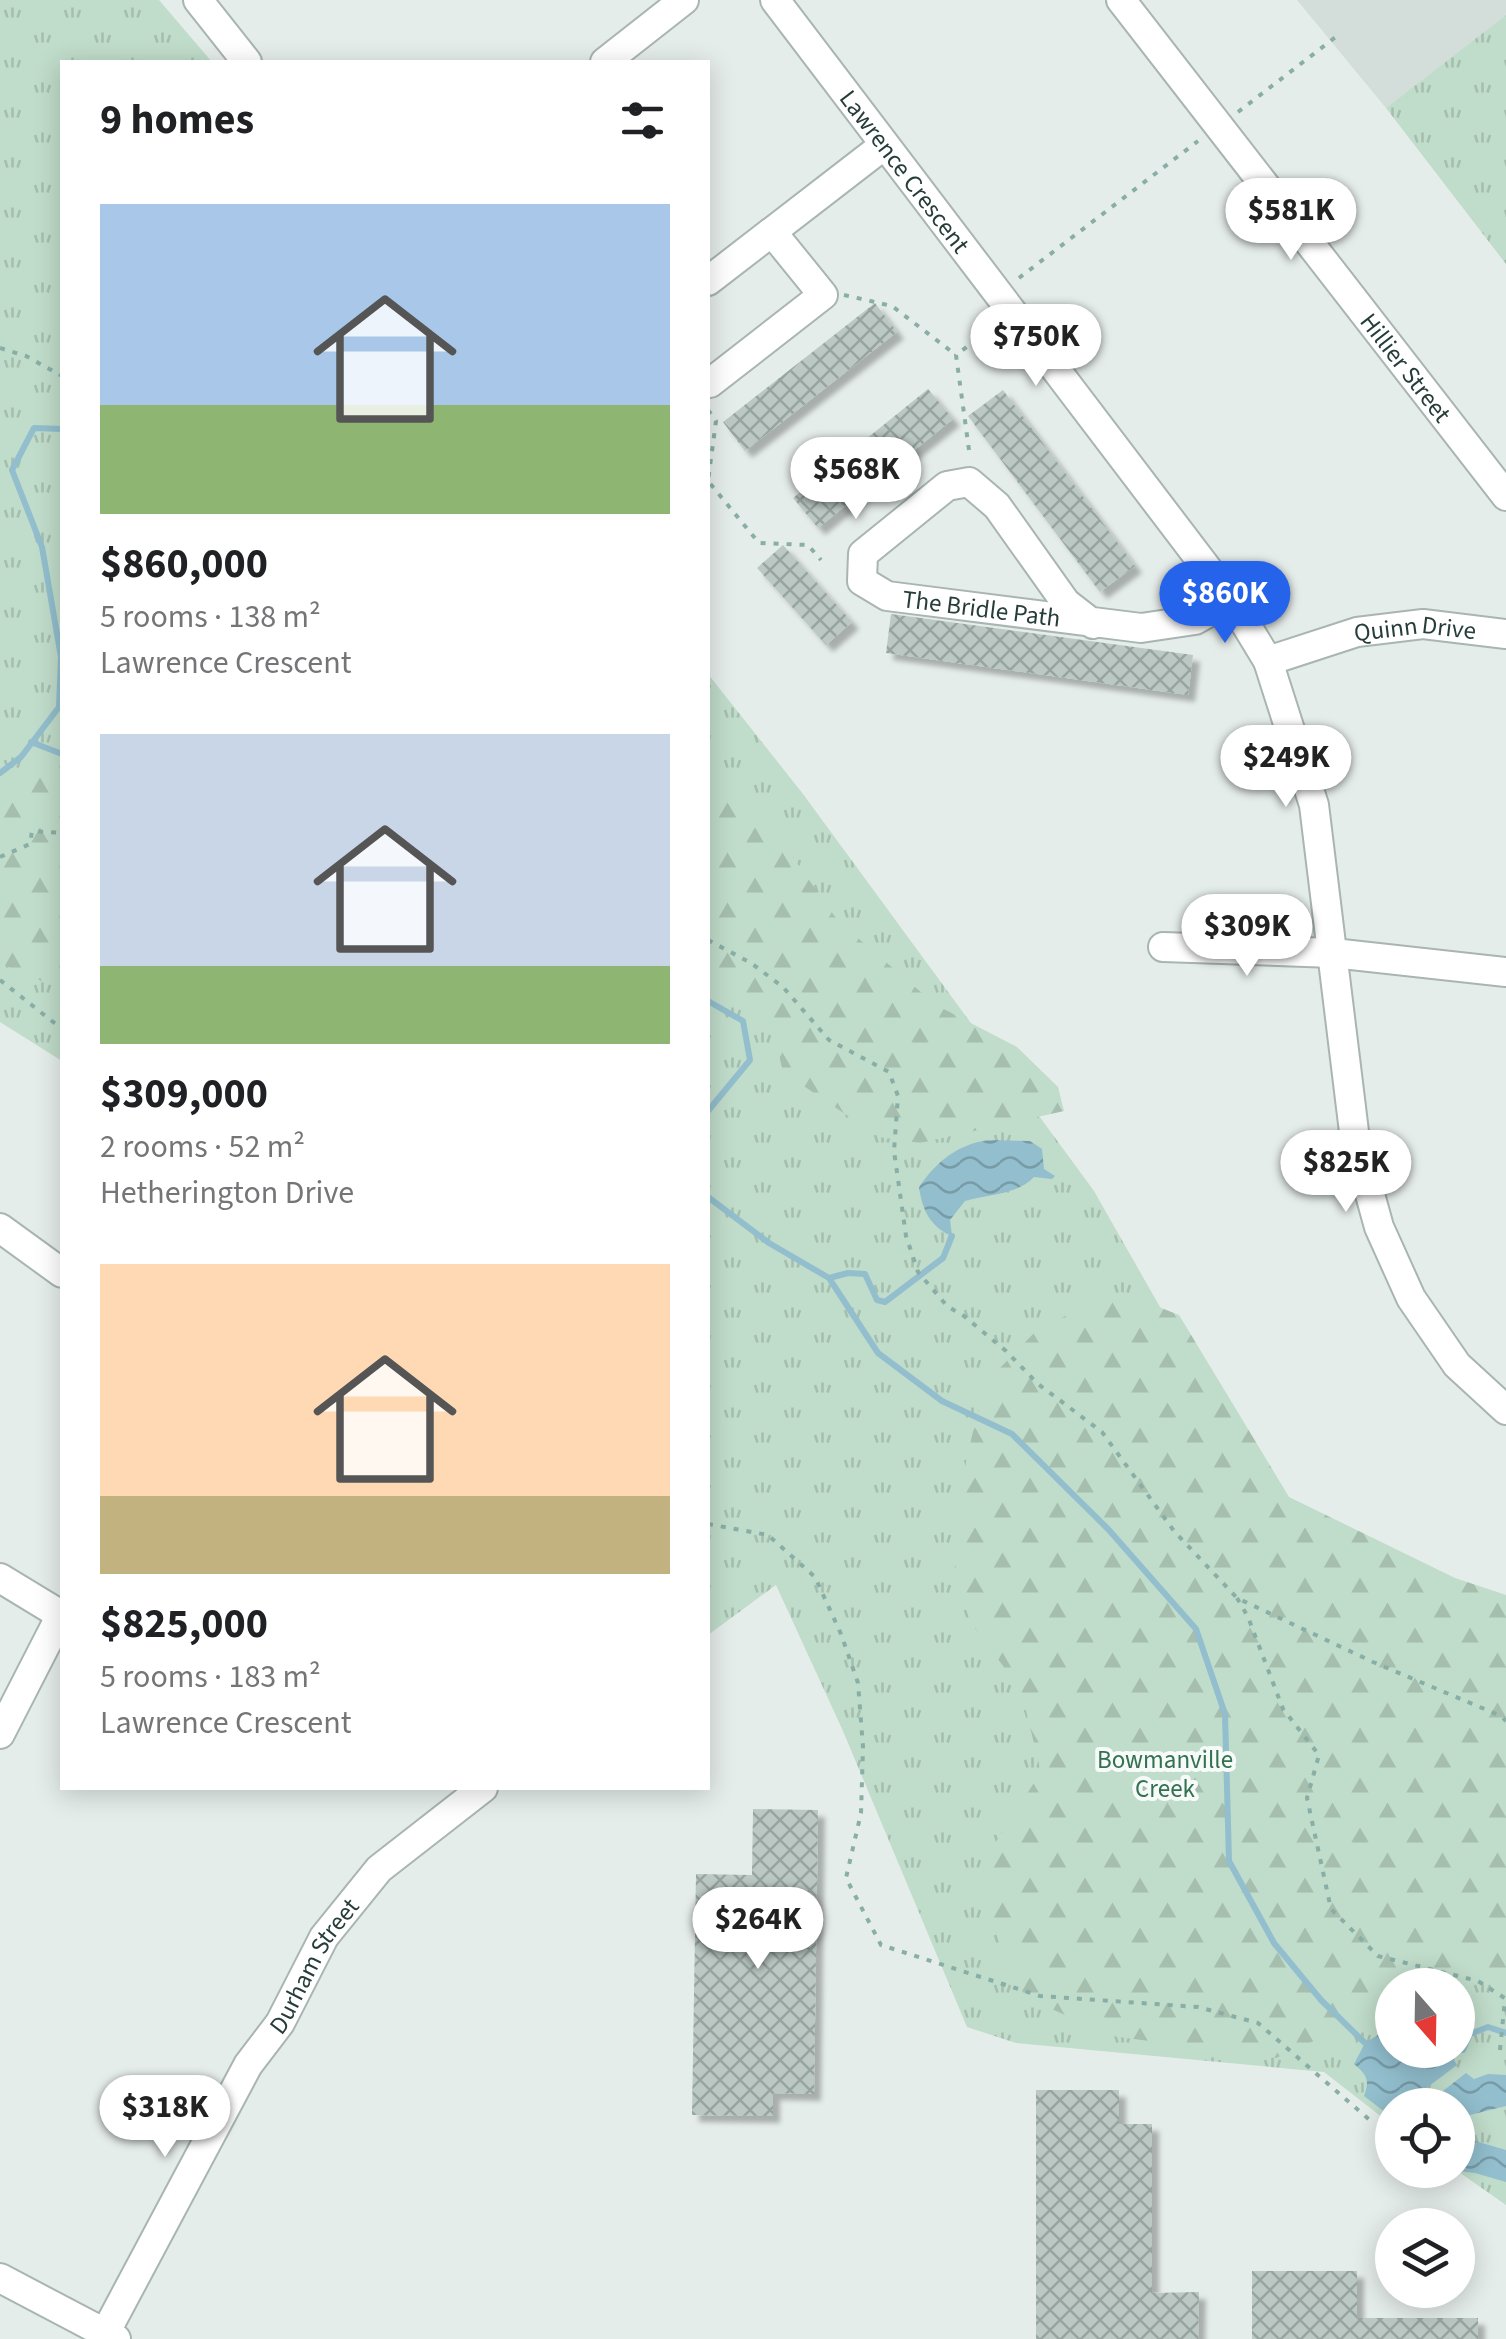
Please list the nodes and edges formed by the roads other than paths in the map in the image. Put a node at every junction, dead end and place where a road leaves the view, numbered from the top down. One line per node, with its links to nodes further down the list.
1 (198, 0): 5 (street)
2 (684, 0): 6 (street)
3 (776, 0): 7 (street, Lawrence Crescent)
4 (1122, 0): 11 (street, Hillier Street)
5 (246, 60)
6 (607, 60)
7 (883, 146): 8 (street); 12 (street, Lawrence Crescent)
8 (772, 232): 9 (street); 10 (street)
9 (710, 279)
10 (710, 383)
11 (1506, 496)
12 (1231, 600): 13 (street, The Bridle Path); 15 (street, Lawrence Crescent)
13 (1093, 624): 13 (street, The Bridle Path)
14 (1506, 634): 15 (street, Quinn Drive)
15 (1268, 661): 17 (street, Lawrence Crescent)
16 (1163, 946): 17 (street)
17 (1333, 953): 18 (street); 21 (street, Lawrence Crescent)
18 (1506, 972)
19 (0, 1228): 20 (street)
20 (60, 1272)
21 (1506, 1410)
22 (0, 1578): 23 (street)
23 (60, 1613)
24 (60, 1618): 25 (street)
25 (0, 1734)
26 (480, 1790): 28 (street, Durham Street)
27 (0, 2278): 28 (street)
28 (108, 2337)

